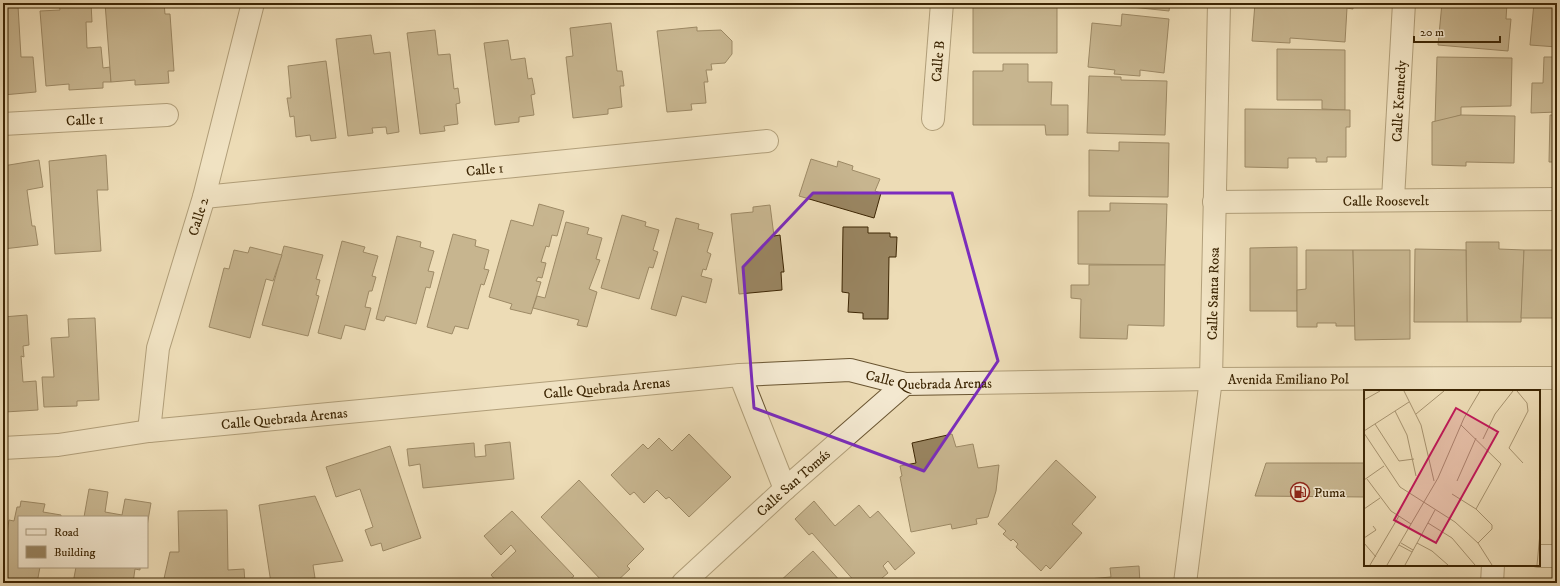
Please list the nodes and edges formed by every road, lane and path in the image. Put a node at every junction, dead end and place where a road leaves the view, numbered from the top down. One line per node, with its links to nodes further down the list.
1 (253, 3): 9 (street, Calle 2)
2 (942, 3): 6 (street, Calle B)
3 (1219, 3): 12 (street, Calle Santa Rosa)
4 (1404, 3): 10 (street, Calle Kennedy)
5 (166, 115): 7 (street, Calle 1)
6 (933, 119)
7 (3, 124)
8 (767, 142): 9 (street, Calle 1)
9 (204, 197): 18 (street, Calle 2)
10 (1393, 199): 11 (street, Calle Roosevelt); 12 (street, Calle Roosevelt)
11 (1557, 199)
12 (1214, 202): 15 (street, Calle Santa Rosa)
13 (740, 375): 16 (street, Calle Quebrada Arenas); 18 (street, Calle Quebrada Arenas); 20 (street)
14 (1557, 378): 17 (street, Avenida Emiliano Pol)
15 (1211, 379): 16 (street, Calle Quebrada Arenas); 17 (street, Avenida Emiliano Pol); 25 (street, Calle Santa Rosa)
16 (905, 384): 20 (street, Calle San Tomás)
17 (1497, 384)
18 (148, 431): 19 (street, Calle Quebrada Arenas)
19 (3, 448)
20 (785, 489): 24 (street, Calle San Tomás)
21 (1540, 556): 22 (street)
22 (1557, 556)
23 (1493, 566): 26 (street)
24 (683, 583)
25 (1185, 583)
26 (1492, 583)

